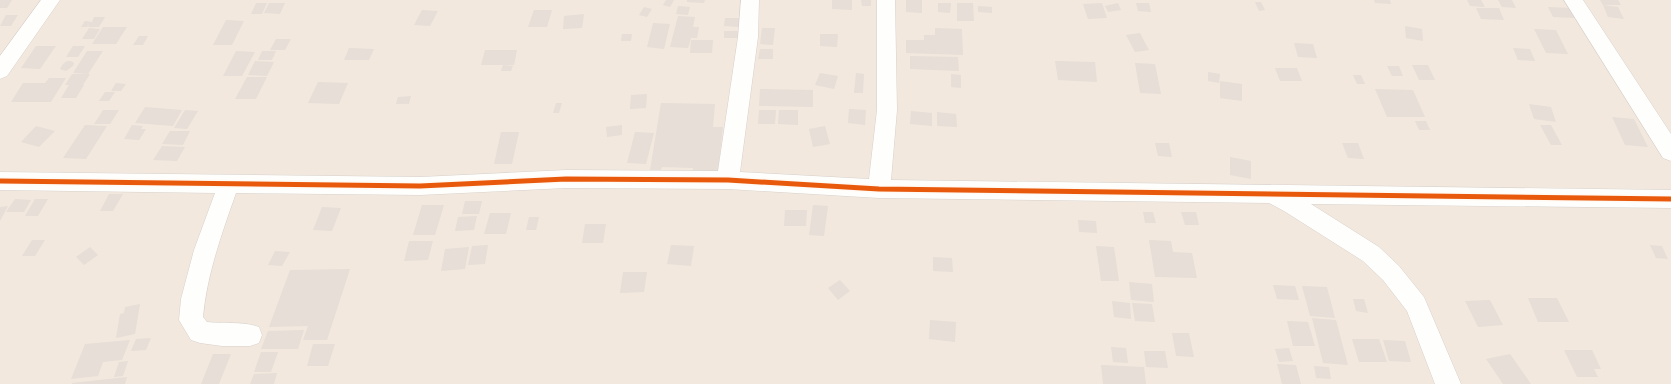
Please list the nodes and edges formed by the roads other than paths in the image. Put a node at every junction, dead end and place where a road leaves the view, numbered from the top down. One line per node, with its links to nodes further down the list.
1 (51, 0): 5 (street)
2 (750, 0): 7 (street)
3 (886, 0): 10 (street)
4 (1573, 0): 6 (street)
5 (0, 71)
6 (1671, 152)
7 (728, 180): 9 (street); 10 (street)
8 (0, 181): 9 (street)
9 (229, 183): 13 (street)
10 (879, 189): 11 (street)
11 (1270, 194): 12 (street); 14 (street)
12 (1670, 200)
13 (250, 335)
14 (1448, 384)

